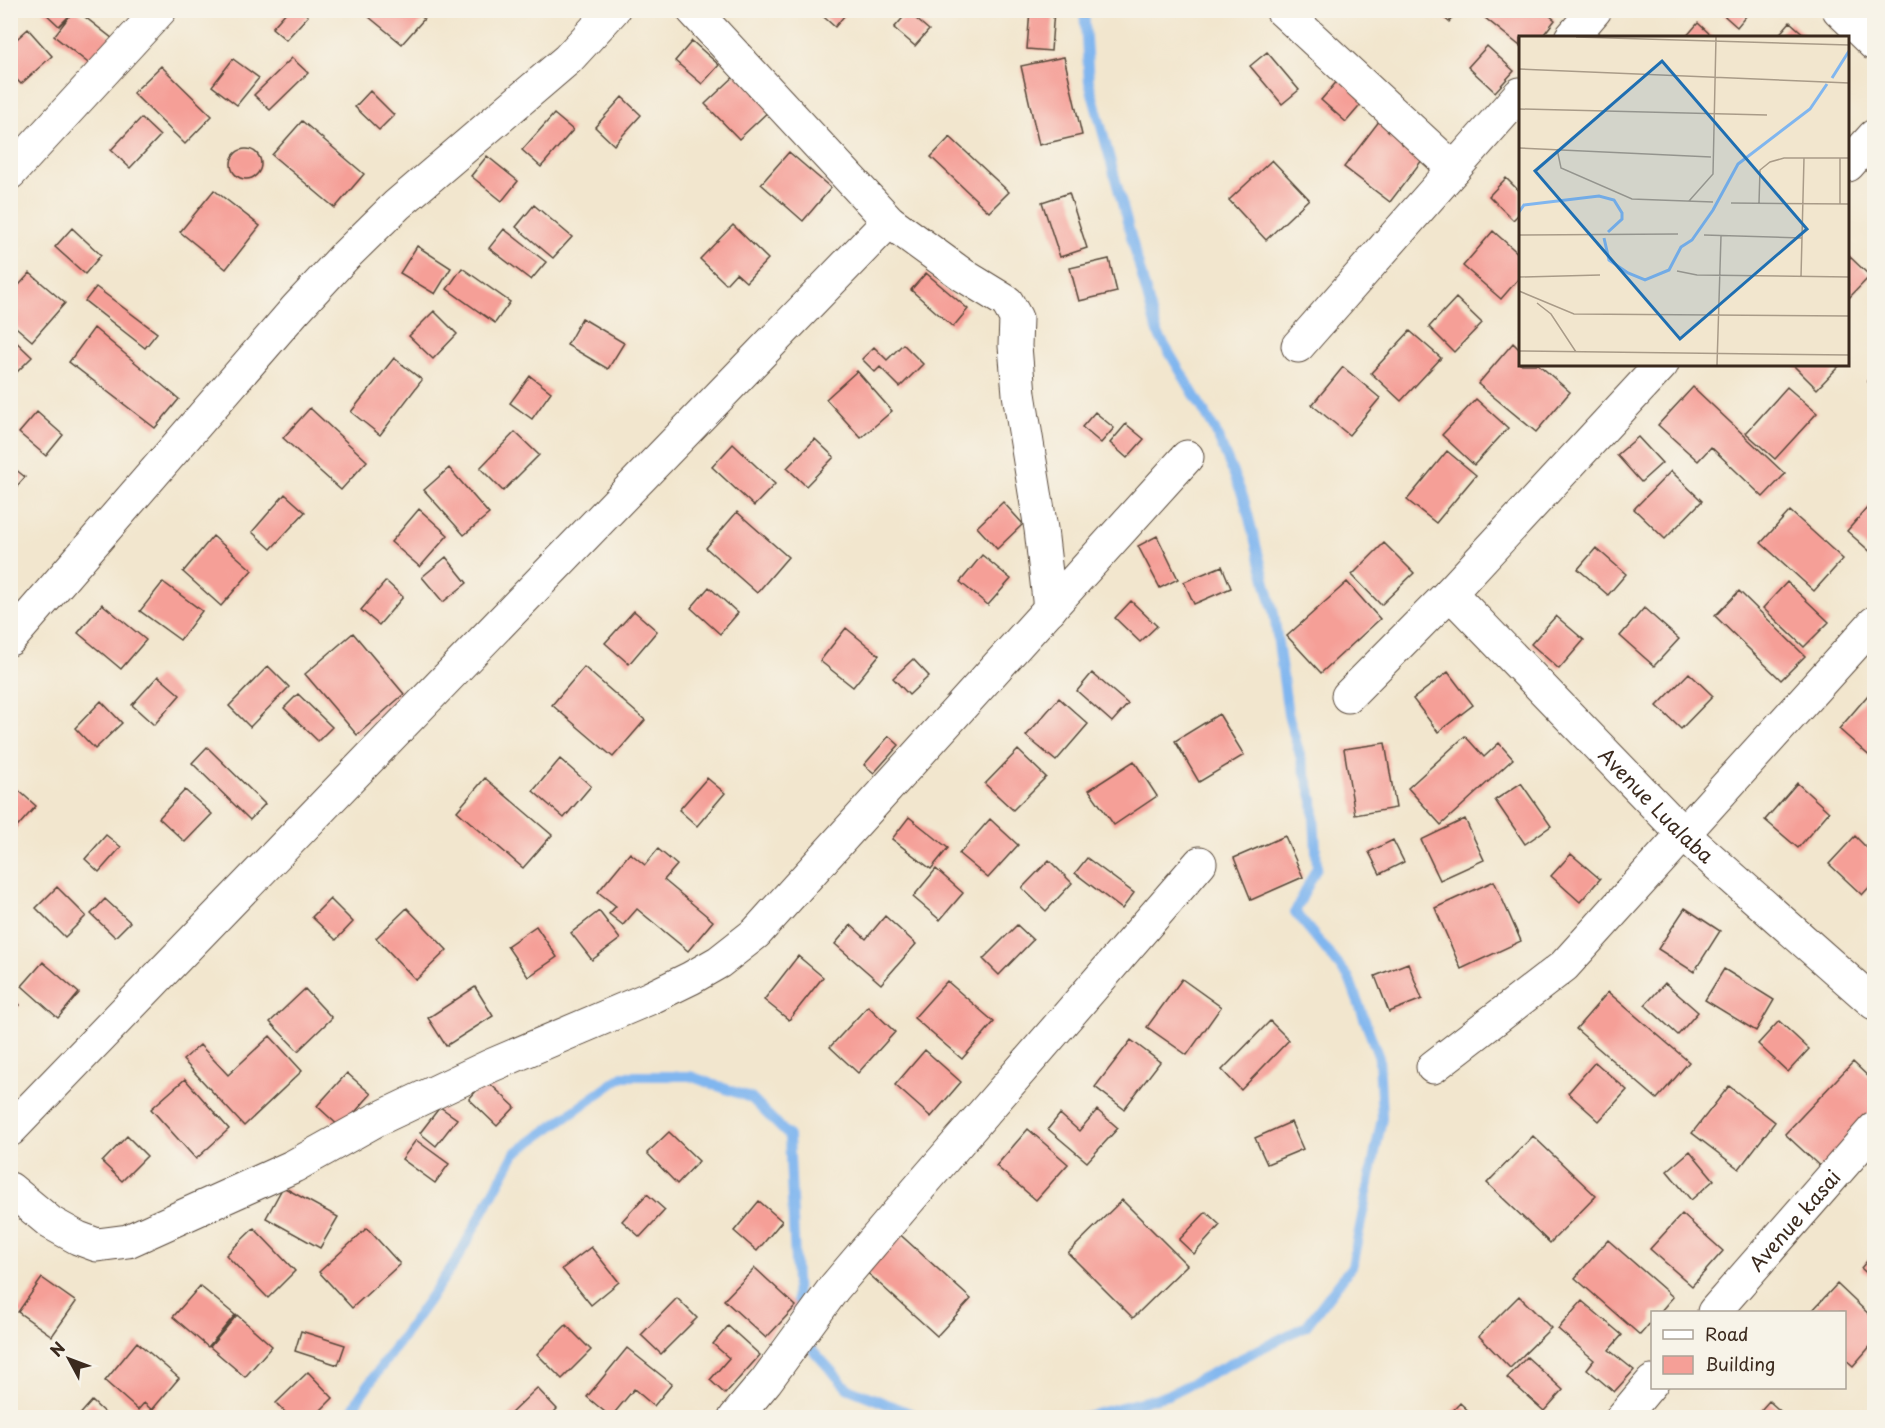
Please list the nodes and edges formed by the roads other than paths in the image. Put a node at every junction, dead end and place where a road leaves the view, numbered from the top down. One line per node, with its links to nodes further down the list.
1 (160, 10): 13 (street)
2 (613, 10): 21 (street)
3 (693, 10): 14 (street)
4 (1282, 10): 12 (street)
5 (1595, 10): 7 (street)
6 (1839, 10): 8 (street)
7 (1573, 36)
8 (1875, 44)
9 (1519, 96): 12 (street)
10 (1875, 136): 11 (street)
11 (1849, 164)
12 (1454, 169): 15 (street)
13 (10, 173)
14 (889, 221): 19 (street); 28 (street)
15 (1298, 346)
16 (1660, 366): 18 (street)
17 (1187, 457): 19 (street)
18 (1450, 593): 22 (street); 23 (street, Avenue Lualaba)
19 (1050, 609): 29 (street)
20 (1875, 623): 23 (street)
21 (10, 639)
22 (1348, 696)
23 (1684, 835): 25 (street, Avenue Lualaba); 26 (street)
24 (1200, 863): 32 (street)
25 (1875, 1003)
26 (1433, 1067)
27 (1875, 1129): 30 (street, Avenue kasai)
28 (10, 1130)
29 (10, 1189)
30 (1715, 1311)
31 (1651, 1384): 33 (street)
32 (735, 1418)
33 (1622, 1418)

